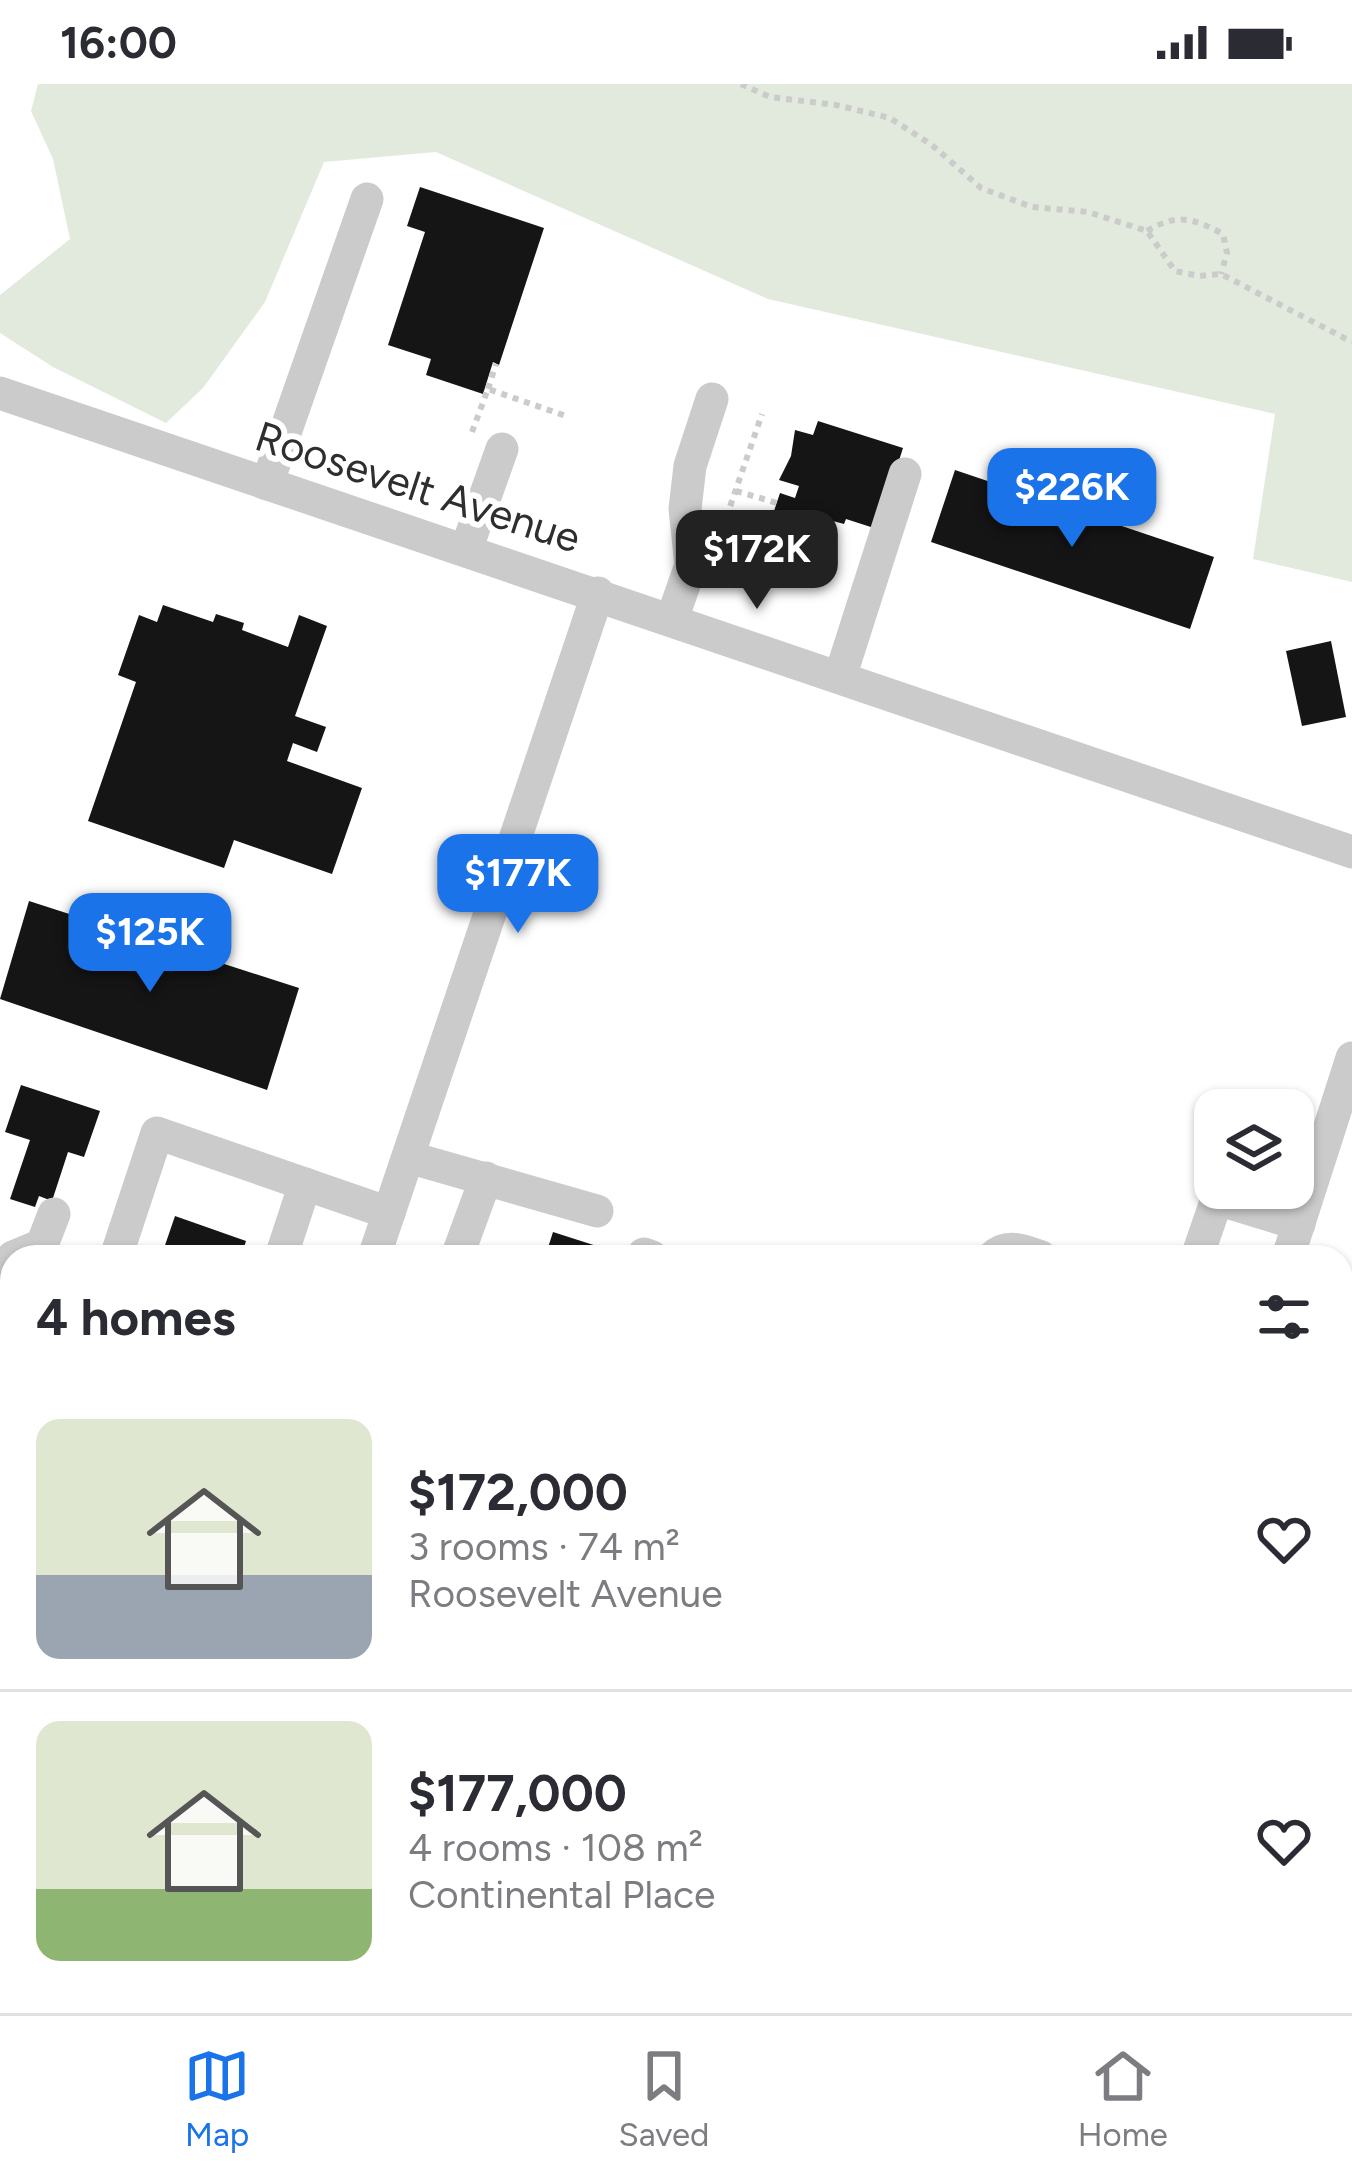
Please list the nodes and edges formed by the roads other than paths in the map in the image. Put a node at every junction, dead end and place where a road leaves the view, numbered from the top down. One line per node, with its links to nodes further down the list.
1 (367, 199): 6 (street)
2 (0, 393): 6 (street, Roosevelt Avenue)
3 (712, 399): 9 (street)
4 (502, 448): 7 (street)
5 (905, 474): 10 (street)
6 (267, 484): 7 (street, Roosevelt Avenue)
7 (466, 550): 8 (street, Roosevelt Avenue)
8 (598, 593): 9 (street, Roosevelt Avenue); 13 (street)
9 (672, 619): 10 (street, Roosevelt Avenue)
10 (841, 676): 11 (street, Roosevelt Avenue)
11 (1352, 852)
12 (1352, 1058): 19 (street)
13 (408, 1156): 14 (street); 17 (street)
14 (486, 1178): 16 (street); 24 (street)
15 (305, 1184): 17 (street); 21 (street); 22 (street)
16 (597, 1211)
17 (388, 1213): 23 (street)
18 (54, 1214): 20 (street)
19 (1299, 1223): 25 (street); 26 (street)
20 (42, 1245)
21 (120, 1245)
22 (285, 1245)
23 (378, 1245)
24 (461, 1245)
25 (1201, 1245)
26 (1292, 1245)

